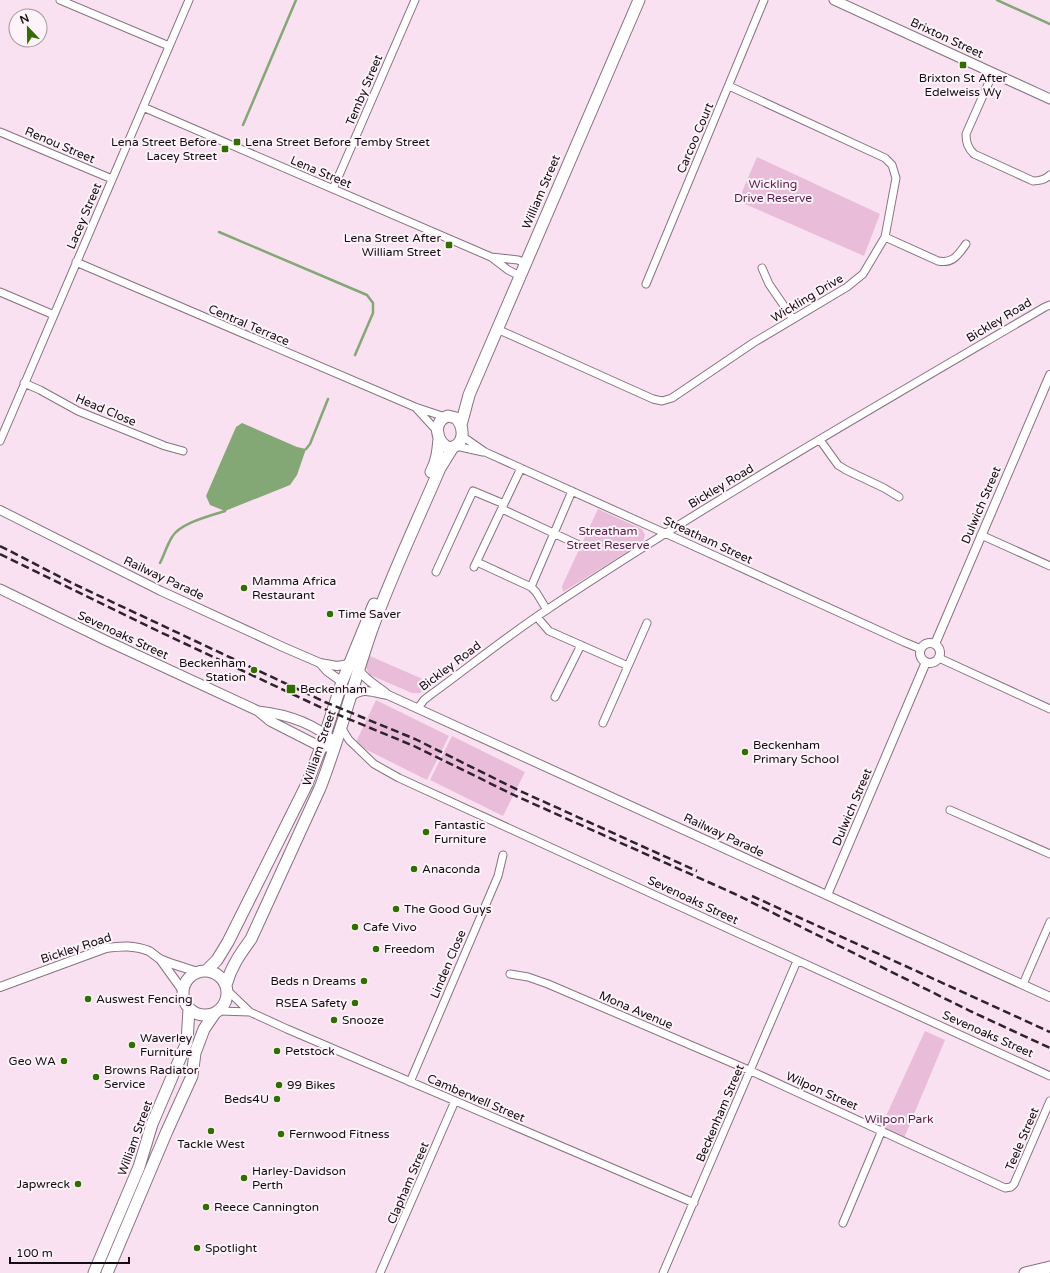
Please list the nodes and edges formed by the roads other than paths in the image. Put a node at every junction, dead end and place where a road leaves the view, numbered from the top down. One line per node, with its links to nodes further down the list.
1 (60, 0): 7 (street)
2 (190, 0): 7 (street, Lacey Street)
3 (415, 0): 15 (street, Temby Street)
4 (639, 0): 20 (main road, William Street)
5 (764, 0): 9 (street, Carcoo Court)
6 (834, 0): 8 (main road, Brixton Street)
7 (170, 46): 11 (street, Lacey Street)
8 (993, 73): 10 (main road, Brixton Street); 13 (street)
9 (729, 86): 16 (street, Wickling Drive); 23 (street, Carcoo Court)
10 (1050, 99)
11 (143, 107): 14 (street, Lacey Street); 15 (street, Lena Street)
12 (0, 132): 14 (street, Renou Street)
13 (1050, 175)
14 (112, 179): 19 (street, Lacey Street)
15 (333, 189): 18 (street, Lena Street)
16 (885, 237): 17 (street); 27 (street, Wickling Drive)
17 (966, 244)
18 (491, 257): 20 (street, Lena Street); 22 (street, Lena Street)
19 (76, 262): 26 (street, Lacey Street); 32 (street, Central Terrace)
20 (525, 263): 22 (main road, William Street)
21 (762, 268): 27 (street)
22 (520, 276): 28 (main road, William Street)
23 (646, 284)
24 (0, 292): 26 (street)
25 (1050, 306): 37 (street, Bickley Road)
26 (54, 315): 30 (street, Lacey Street)
27 (793, 319): 28 (street, Wickling Drive)
28 (497, 329): 31 (main road, William Street)
29 (1050, 375): 48 (street, Dulwich Street)
30 (24, 383): 36 (street, Lacey Street); 39 (street, Head Close)
31 (469, 395): 33 (main road, William Street); 34 (main road, William Street)
32 (415, 407): 33 (street, Central Terrace); 35 (street, Central Terrace)
33 (446, 416): 34 (main road); 35 (main road, William Street)
34 (462, 430): 38 (main road, William Street); 40 (street, Streatham Street)
35 (438, 435): 38 (main road); 63 (main road, William Street)
36 (0, 440)
37 (820, 440): 43 (street); 46 (street, Bickley Road)
38 (454, 447): 40 (street, Streatham Street); 65 (main road, William Street)
39 (183, 451)
40 (485, 452): 41 (street, Streatham Street)
41 (521, 468): 42 (street, Streatham Street); 44 (street)
42 (572, 491): 46 (street, Streatham Street); 47 (street)
43 (899, 497)
44 (503, 507): 47 (street); 51 (street); 52 (street)
45 (0, 510): 62 (street, Railway Parade)
46 (666, 533): 54 (street, Bickley Road); 59 (street, Streatham Street)
47 (555, 534): 49 (street); 52 (street)
48 (981, 535): 50 (street); 57 (street, Dulwich Street)
49 (579, 545)
50 (1050, 566)
51 (436, 572)
52 (531, 587): 54 (street)
53 (0, 589): 72 (main road, Sevenoaks Street)
54 (547, 610): 55 (street, Bickley Road)
55 (537, 617): 58 (street); 70 (street, Bickley Road)
56 (647, 623): 64 (street)
57 (935, 644): 59 (street); 60 (street)
58 (581, 645): 64 (street); 69 (street)
59 (921, 649): 61 (street)
60 (939, 658): 61 (street); 71 (street)
61 (926, 662): 81 (street, Dulwich Street)
62 (320, 663): 63 (street, Railway Parade); 66 (street, Railway Parade)
63 (349, 664): 66 (main road, William Street)
64 (628, 666): 73 (street)
65 (359, 670): 67 (street, Railway Parade); 68 (main road, William Street)
66 (342, 682): 75 (main road, William Street)
67 (388, 694): 68 (street, Railway Parade); 70 (street, Railway Parade)
68 (350, 696): 74 (main road, William Street)
69 (556, 697)
70 (418, 708): 81 (street, Railway Parade)
71 (1050, 709)
72 (258, 711): 75 (main road, Sevenoaks Street); 77 (main road, Sevenoaks Street)
73 (603, 723)
74 (340, 727): 76 (main road, William Street); 84 (street, Sevenoaks Street)
75 (325, 733): 76 (main road, Sevenoaks Street); 77 (main road, William Street)
76 (335, 745): 77 (main road, Sevenoaks Street); 89 (main road, William Street)
77 (321, 747): 85 (main road, William Street)
78 (950, 810): 79 (street)
79 (1050, 854)
80 (503, 855): 97 (street, Linden Close)
81 (827, 895): 87 (street, Railway Parade)
82 (1050, 922): 87 (street)
83 (160, 959): 85 (street, Bickley Road); 88 (street, Bickley Road); 90 (street, Bickley Road)
84 (797, 962): 95 (street, Beckenham Street); 96 (street, Sevenoaks Street)
85 (202, 971): 89 (main road); 90 (main road)
86 (510, 974): 95 (street, Mona Avenue)
87 (1023, 984): 91 (street, Railway Parade)
88 (0, 987)
89 (227, 988): 93 (main road); 94 (street, Camberwell Street)
90 (183, 991): 92 (main road)
91 (1050, 997)
92 (190, 1009): 93 (main road); 105 (main road, William Street)
93 (217, 1012): 94 (street, Camberwell Street); 106 (main road, William Street)
94 (250, 1012): 97 (street, Camberwell Street)
95 (751, 1071): 100 (street, Wilpon Street); 102 (street, Beckenham Street)
96 (1050, 1076)
97 (410, 1082): 98 (street, Camberwell Street)
98 (455, 1101): 102 (street, Camberwell Street); 107 (street, Clapham Street)
99 (1050, 1101): 101 (street, Teele Street)
100 (882, 1130): 101 (street, Wilpon Street); 103 (street)
101 (1014, 1184)
102 (694, 1203): 108 (street, Beckenham Street)
103 (843, 1223)
104 (1050, 1267): 109 (main road)
105 (94, 1273)
106 (107, 1273)
107 (380, 1273)
108 (663, 1273)
109 (1025, 1273)

